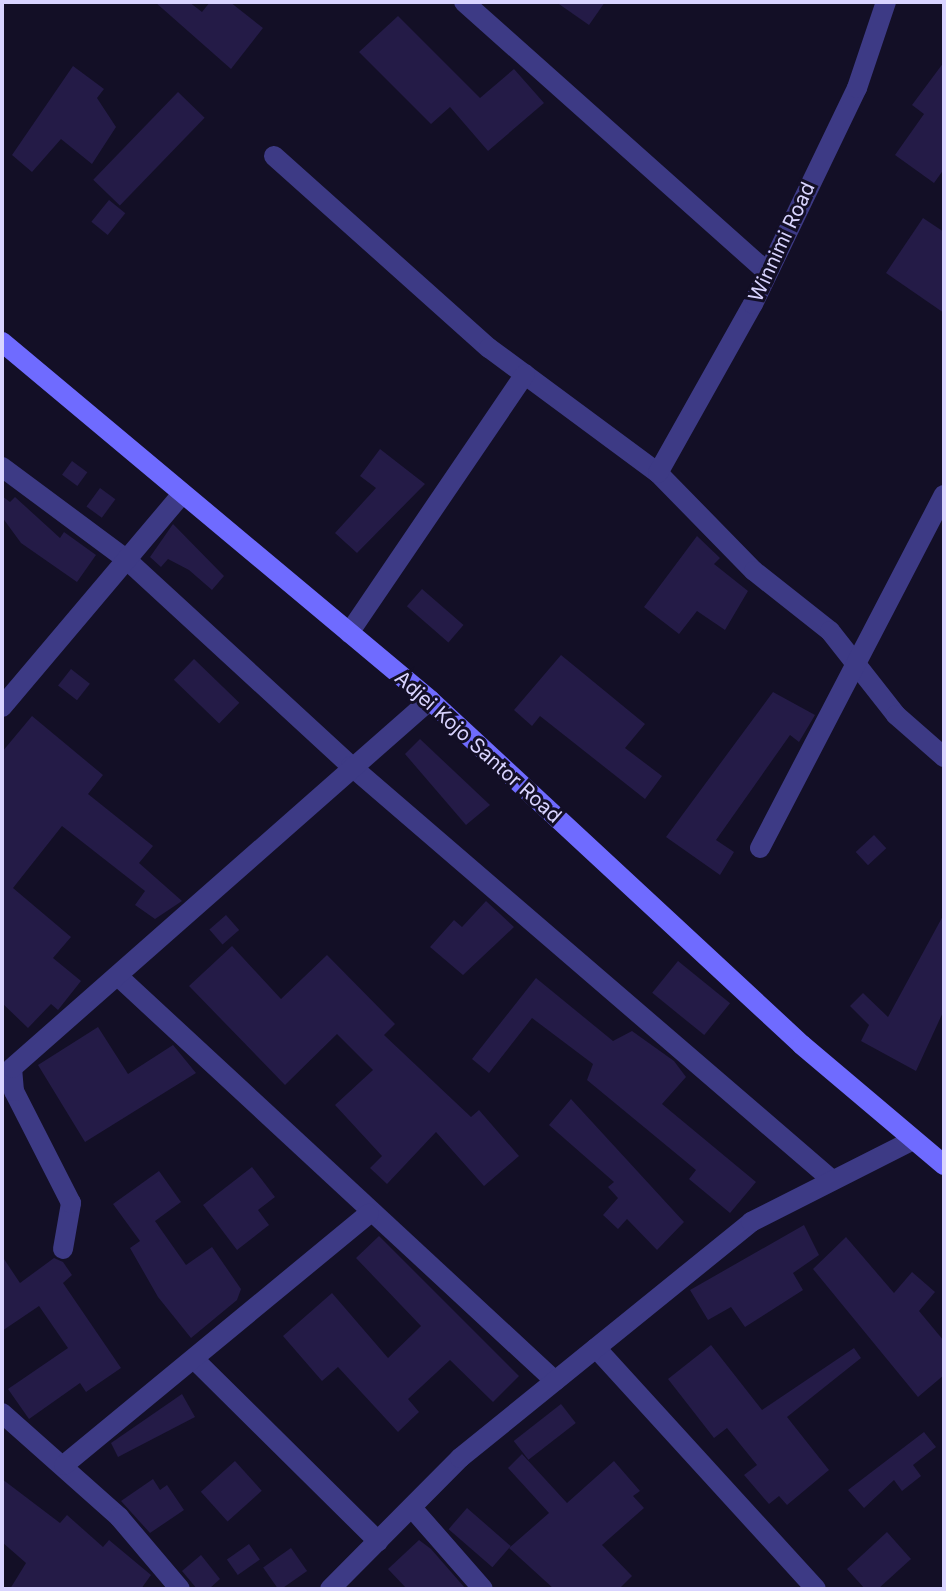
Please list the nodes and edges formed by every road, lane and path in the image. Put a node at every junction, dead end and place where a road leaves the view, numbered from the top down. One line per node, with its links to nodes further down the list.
1 (464, 2): 4 (street)
2 (886, 2): 4 (street, Winnimi Road)
3 (274, 156): 6 (street)
4 (766, 271): 8 (street, Winnimi Road)
5 (2, 342): 10 (street, Adjei Kojo Santor Road)
6 (525, 374): 8 (street); 12 (street)
7 (2, 467): 11 (street)
8 (658, 473): 13 (street)
9 (944, 495): 13 (street)
10 (180, 496): 11 (street); 12 (street, Adjei Kojo Santor Road)
11 (127, 560): 15 (street); 17 (street)
12 (349, 633): 14 (street, Adjei Kojo Santor Road)
13 (857, 665): 16 (street); 18 (street)
14 (430, 700): 17 (street); 20 (street, Adjei Kojo Santor Road)
15 (2, 707)
16 (944, 757)
17 (351, 766): 19 (street); 22 (street)
18 (760, 848)
19 (120, 978): 23 (street); 24 (street)
20 (913, 1140): 21 (street, Adjei Kojo Santor Road); 22 (street)
21 (944, 1165)
22 (832, 1180): 25 (street)
23 (369, 1214): 26 (street); 27 (street)
24 (63, 1249)
25 (596, 1348): 27 (street); 35 (street)
26 (197, 1362): 29 (street); 31 (street)
27 (555, 1381): 30 (street)
28 (3, 1418): 29 (street)
29 (64, 1465): 32 (street)
30 (413, 1509): 31 (street); 34 (street)
31 (378, 1541): 33 (street)
32 (170, 1586)
33 (330, 1589)
34 (483, 1589)
35 (816, 1589)

